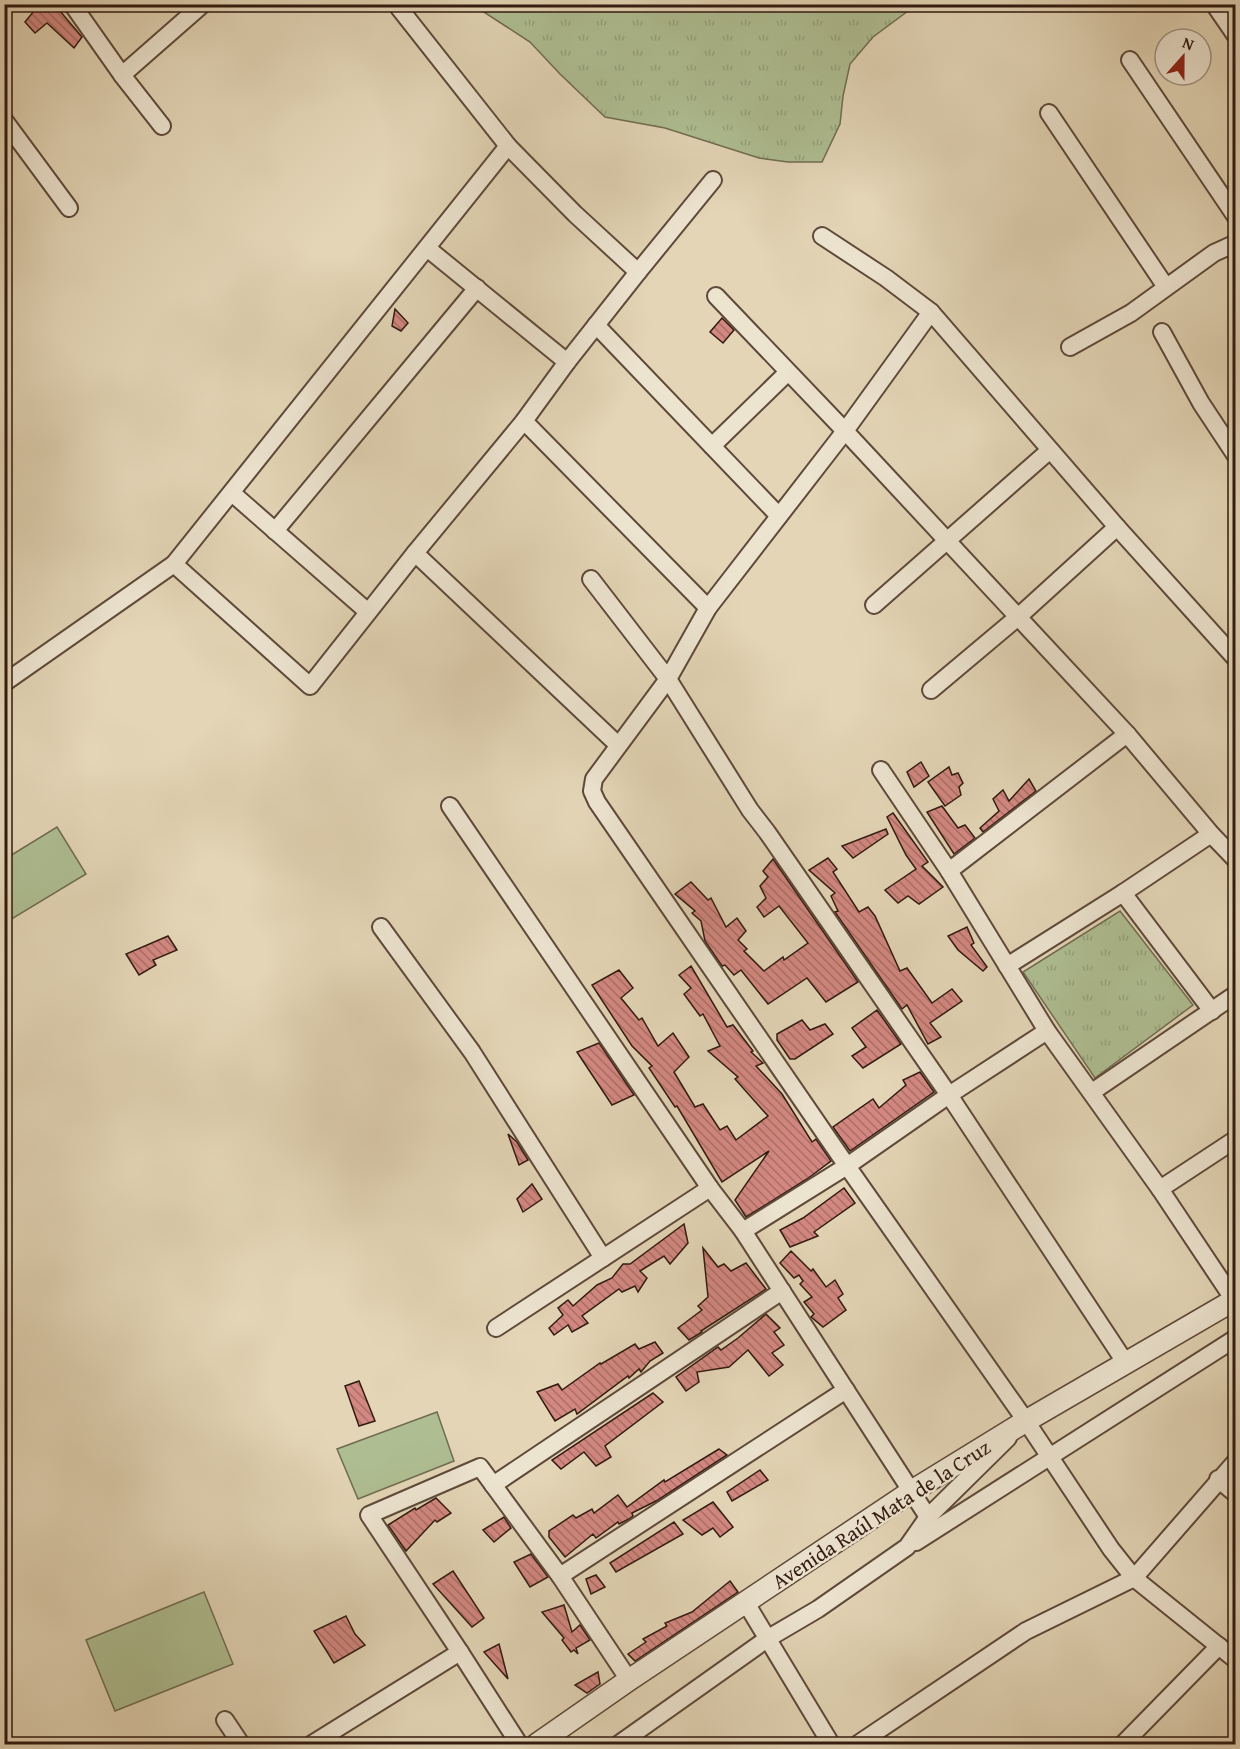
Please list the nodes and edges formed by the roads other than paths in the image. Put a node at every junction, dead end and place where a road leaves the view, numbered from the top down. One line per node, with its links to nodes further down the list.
1 (72, 4): 7 (street)
2 (203, 4): 7 (street)
3 (396, 4): 11 (street)
4 (1214, 4): 5 (street)
5 (1236, 36)
6 (1130, 60): 14 (street)
7 (122, 75): 10 (street)
8 (1049, 113): 19 (street)
9 (4, 120): 13 (street)
10 (162, 126)
11 (508, 146): 17 (street); 18 (street)
12 (713, 180): 18 (street)
13 (69, 208)
14 (1236, 217)
15 (822, 236): 22 (street)
16 (1236, 243): 19 (street)
17 (427, 248): 20 (street); 33 (street)
18 (638, 272): 23 (street)
19 (1166, 287): 25 (street)
20 (477, 288): 26 (street); 36 (street)
21 (716, 296): 27 (street)
22 (931, 312): 29 (street); 31 (street)
23 (596, 326): 26 (street); 30 (street)
24 (1162, 332): 32 (street)
25 (1070, 347)
26 (567, 362): 28 (street)
27 (788, 372): 29 (street); 30 (street)
28 (524, 421): 38 (street); 42 (street)
29 (845, 431): 34 (street); 37 (street)
30 (712, 446): 34 (street)
31 (1050, 450): 35 (street); 37 (street)
32 (1236, 456)
33 (232, 493): 36 (street); 39 (street)
34 (779, 516): 42 (street)
35 (1117, 527): 44 (street); 45 (street)
36 (275, 531): 43 (street)
37 (947, 541): 41 (street); 44 (street)
38 (415, 553): 43 (street); 51 (street)
39 (174, 564): 43 (street); 48 (street)
40 (591, 579): 47 (street)
41 (873, 605)
42 (708, 608): 47 (street)
43 (368, 612)
44 (1018, 617): 49 (street); 50 (street)
45 (1229, 639): 46 (street)
46 (1236, 659)
47 (668, 680): 51 (street); 64 (street)
48 (4, 683)
49 (931, 690)
50 (1127, 734): 54 (street); 56 (street)
51 (618, 745): 66 (street)
52 (880, 770): 56 (street)
53 (450, 806): 67 (street)
54 (1211, 834): 55 (street); 57 (street)
55 (1236, 860)
56 (949, 871): 59 (street)
57 (1123, 893): 59 (street); 61 (street)
58 (381, 927): 70 (street)
59 (1007, 966): 62 (street)
60 (1236, 994): 61 (street)
61 (1212, 1011): 63 (street)
62 (1047, 1031): 63 (street); 64 (street)
63 (1092, 1092): 68 (street)
64 (949, 1095): 66 (street); 75 (street)
65 (1236, 1139): 68 (street)
66 (847, 1166): 69 (street); 77 (street)
67 (710, 1188): 69 (street); 70 (street)
68 (1160, 1189): 72 (street)
69 (743, 1231): 71 (street)
70 (603, 1258): 73 (street)
71 (782, 1291): 76 (street); 81 (street)
72 (1235, 1301): 75 (street, Avenida Raúl Mata de la Cruz)
73 (496, 1328)
74 (1236, 1338): 78 (street)
75 (1125, 1362): 77 (street, Avenida Raúl Mata de la Cruz)
76 (846, 1390): 82 (street); 86 (street)
77 (1026, 1421): 78 (street); 82 (street, Avenida Raúl Mata de la Cruz); 84 (street)
78 (1050, 1457): 85 (street); 87 (street)
79 (1236, 1461): 80 (street)
80 (1218, 1479): 83 (street); 87 (street)
81 (493, 1485): 86 (street); 91 (street)
82 (912, 1491): 84 (street); 88 (street, Avenida Raúl Mata de la Cruz)
83 (1236, 1494)
84 (928, 1518): 85 (street)
85 (907, 1547): 89 (street)
86 (560, 1576): 93 (street)
87 (1134, 1578): 90 (street); 101 (street)
88 (746, 1603): 89 (street); 93 (street, Avenida Raúl Mata de la Cruz)
89 (767, 1640): 99 (street); 100 (street)
90 (1219, 1646): 92 (street); 102 (street)
91 (460, 1652): 96 (street); 97 (street)
92 (1236, 1660)
93 (629, 1680): 98 (street, Avenida Raúl Mata de la Cruz)
94 (225, 1720): 95 (street)
95 (241, 1744)
96 (312, 1744)
97 (519, 1744)
98 (537, 1744)
99 (619, 1744)
100 (831, 1744)
101 (858, 1744)
102 (1123, 1744)

